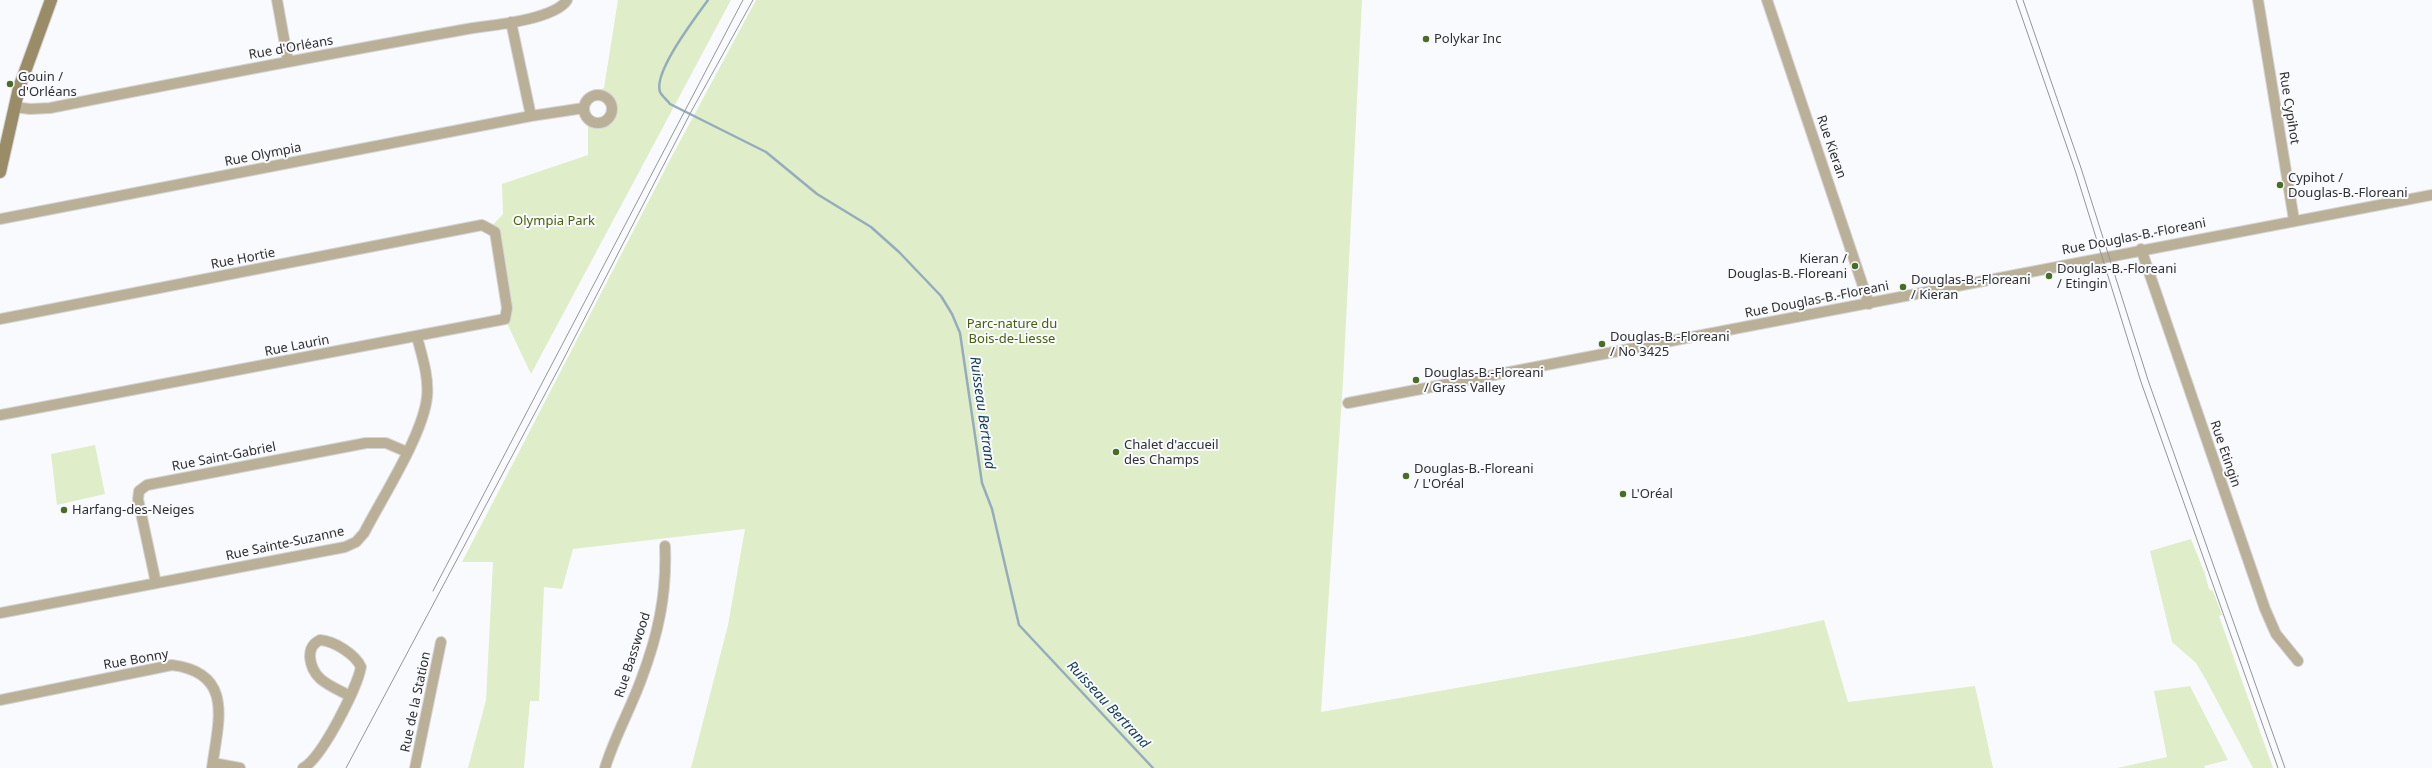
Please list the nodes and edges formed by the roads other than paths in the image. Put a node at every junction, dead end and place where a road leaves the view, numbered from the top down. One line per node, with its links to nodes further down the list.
1 (51, 0): 8 (main road)
2 (277, 0): 7 (street)
3 (567, 0): 6 (street, Rue d'Orléans)
4 (1767, 0): 17 (street, Rue Kieran)
5 (2258, 0): 14 (street, Rue Cypihot)
6 (511, 22): 7 (street, Rue d'Orléans); 10 (street)
7 (288, 61): 8 (street, Rue d'Orléans)
8 (14, 107): 11 (main road)
9 (584, 108): 10 (street, Rue Olympia)
10 (531, 116): 13 (street, Rue Olympia)
11 (0, 172)
12 (2432, 194): 14 (street, Rue Douglas-B.-Floreani)
13 (0, 219)
14 (2294, 220): 16 (street, Rue Douglas-B.-Floreani)
15 (490, 228): 18 (street, Rue Hortie); 19 (street, Rue Laurin)
16 (2141, 249): 17 (street, Rue Douglas-B.-Floreani); 27 (street, Rue Etingin)
17 (1869, 304): 20 (street, Rue Douglas-B.-Floreani)
18 (0, 319)
19 (417, 337): 21 (street, Rue Laurin); 22 (street, Rue Sainte-Suzanne)
20 (1348, 403)
21 (0, 415)
22 (407, 452): 24 (street, Rue Sainte-Suzanne); 24 (street, Rue Saint-Gabriel)
23 (665, 546): 34 (street, Rue Basswood)
24 (156, 583): 25 (street, Rue Sainte-Suzanne)
25 (0, 612)
26 (441, 642): 33 (street, Rue de la Station)
27 (2298, 661)
28 (350, 696): 28 (street); 32 (street)
29 (0, 700): 30 (street, Rue Bonny)
30 (213, 766): 31 (street)
31 (240, 768)
32 (303, 768)
33 (416, 768)
34 (605, 768)

